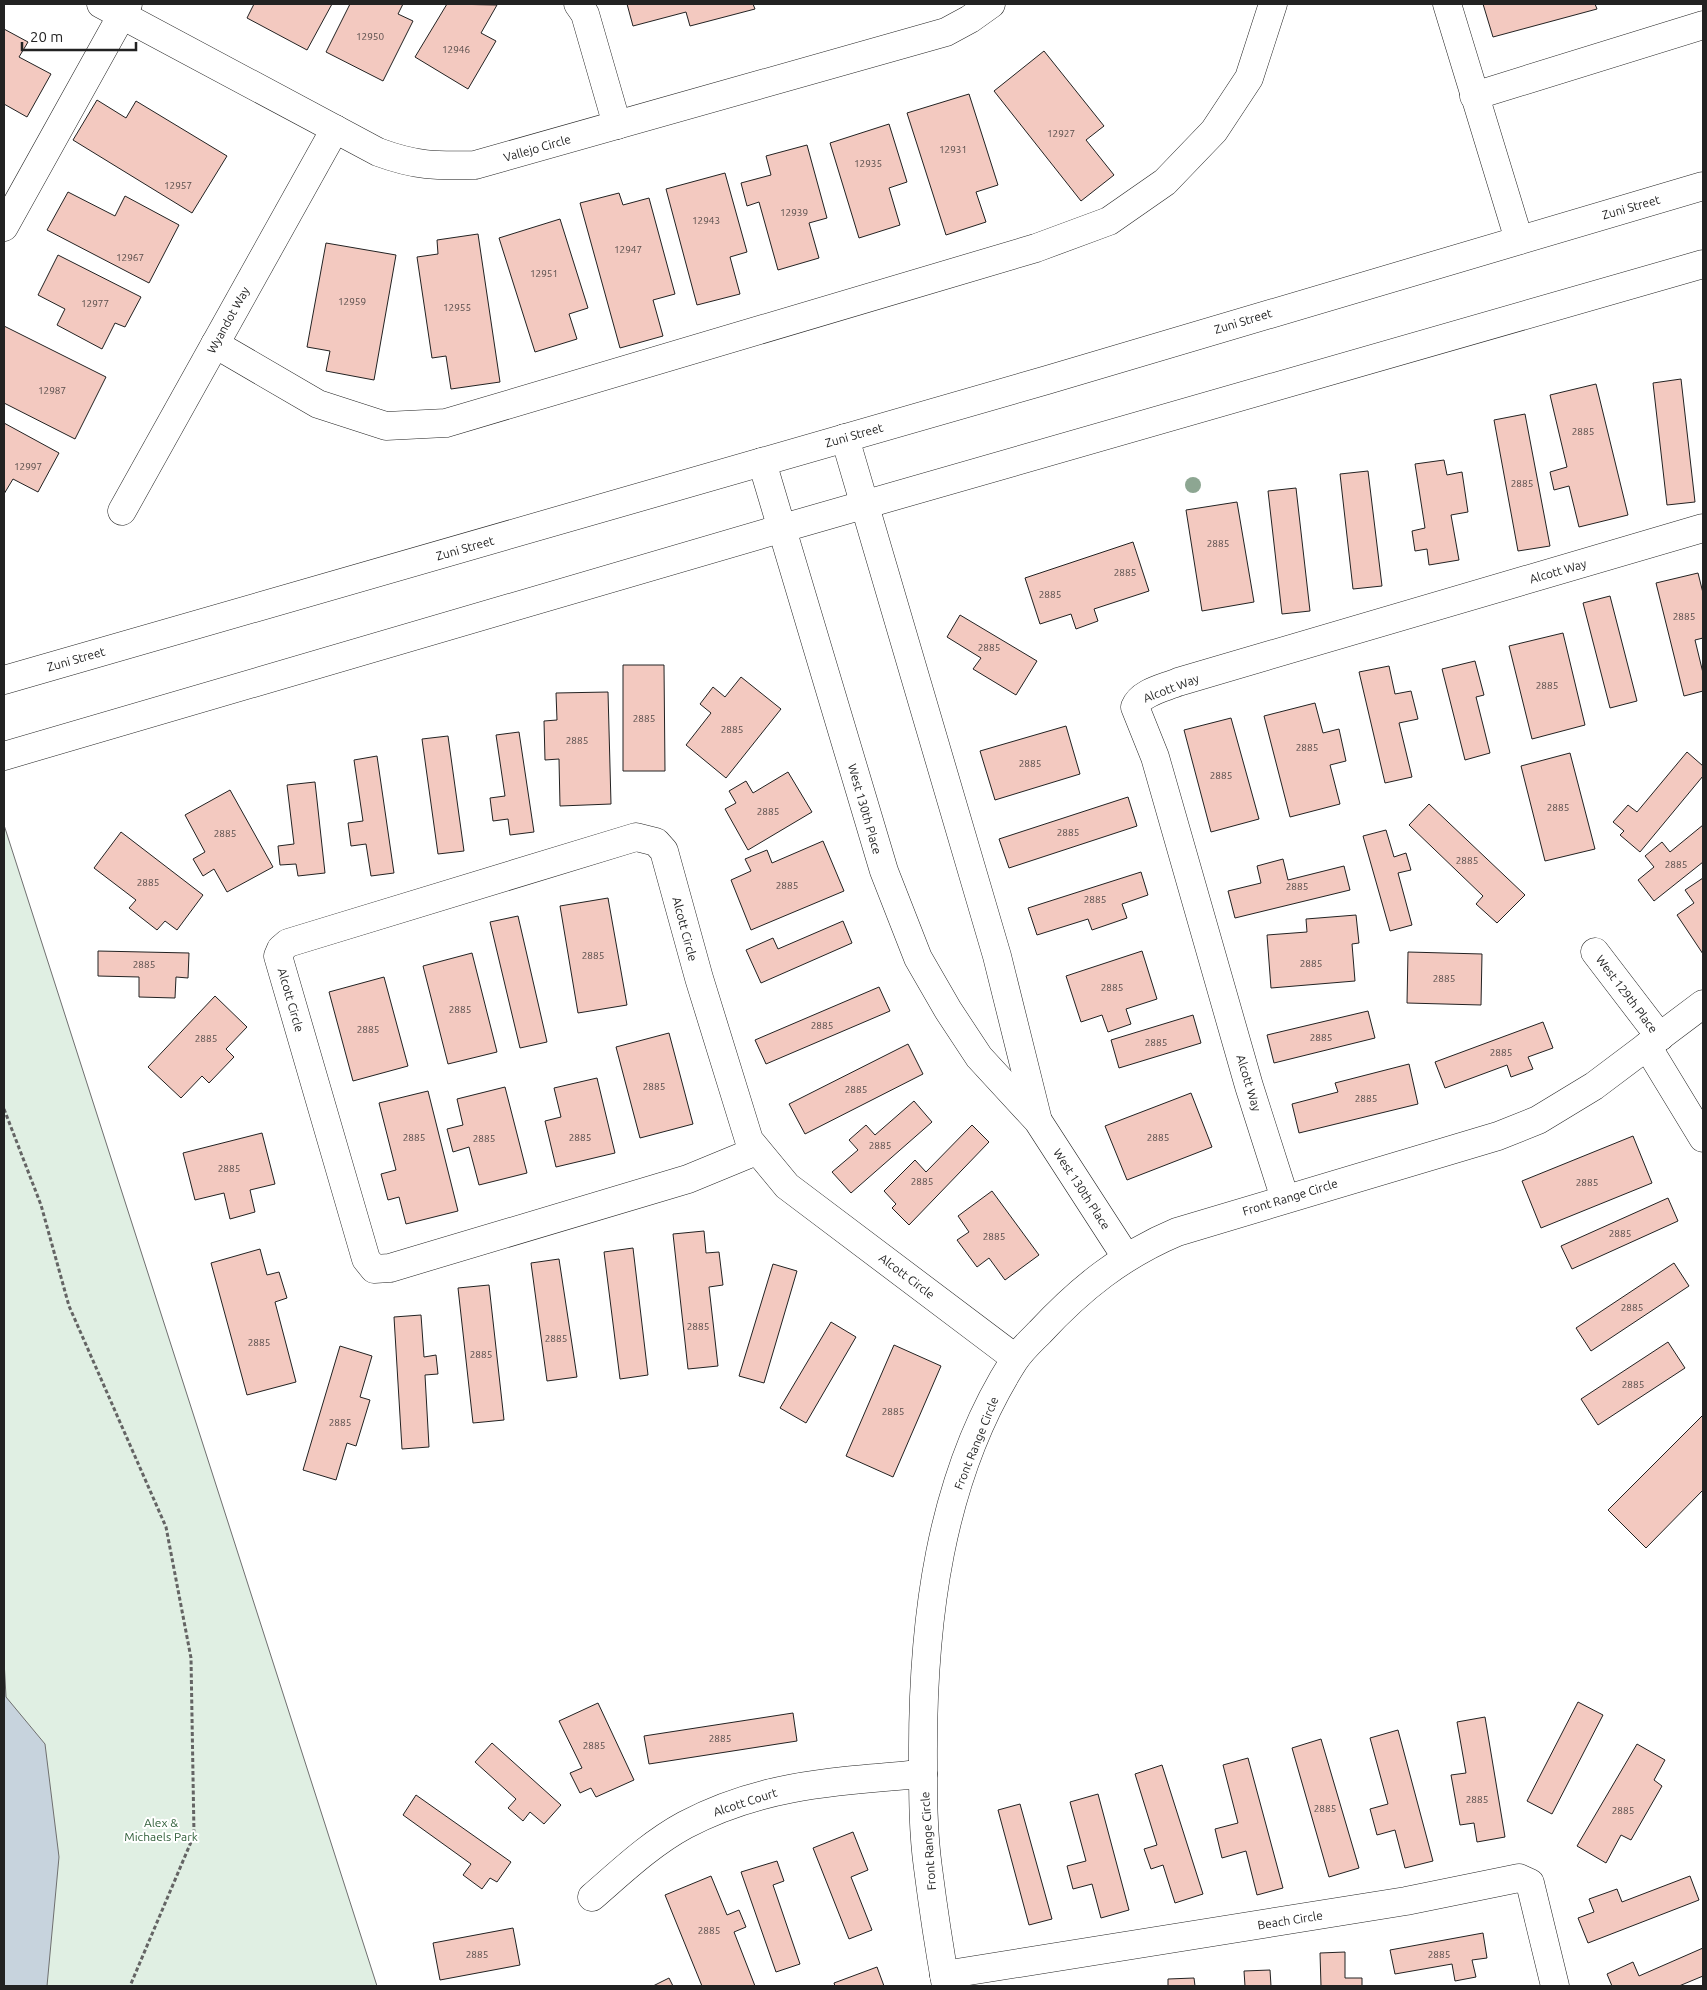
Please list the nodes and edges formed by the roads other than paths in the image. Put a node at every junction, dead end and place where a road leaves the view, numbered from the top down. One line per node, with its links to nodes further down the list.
1 (578, 4): 8 (street)
2 (991, 4): 8 (street, Vallejo Circle)
3 (1274, 4): 14 (street)
4 (1447, 4): 7 (street)
5 (117, 8): 9 (street, Vallejo Circle); 11 (street)
6 (1703, 25): 7 (street)
7 (1474, 96): 12 (street)
8 (617, 125): 9 (street, Vallejo Circle)
9 (335, 129): 14 (street, Wyandot Way)
10 (1703, 186): 12 (street, Zuni Street)
11 (4, 227)
12 (1519, 240): 15 (street, Zuni Street)
13 (1703, 264): 17 (street)
14 (215, 344): 18 (street, Wyandot Way)
15 (845, 438): 16 (street, Zuni Street); 17 (street, West 130th Place)
16 (762, 462): 19 (street, West 130th Place); 21 (street, Zuni Street)
17 (865, 504): 19 (street); 26 (street, West 130th Place)
18 (122, 511)
19 (783, 528): 22 (street); 26 (street, West 130th Place)
20 (1703, 528): 29 (street, Alcott Way)
21 (4, 680)
22 (4, 756)
23 (1595, 952): 25 (street, West 129th Place)
24 (1703, 1004): 25 (street, Front Range Circle)
25 (1654, 1041): 27 (street, West 129th Place); 29 (street, Front Range Circle)
26 (1038, 1121): 30 (street, West 130th Place)
27 (1703, 1138)
28 (756, 1151): 28 (street, Alcott Circle); 31 (street, Alcott Circle)
29 (1285, 1199): 30 (street, Front Range Circle)
30 (1126, 1257): 31 (street, Front Range Circle)
31 (1015, 1358): 32 (street, Front Range Circle)
32 (923, 1774): 33 (street, Alcott Court); 34 (street, Front Range Circle)
33 (592, 1898)
34 (945, 1981): 35 (street, Beach Circle)
35 (1555, 1986)

